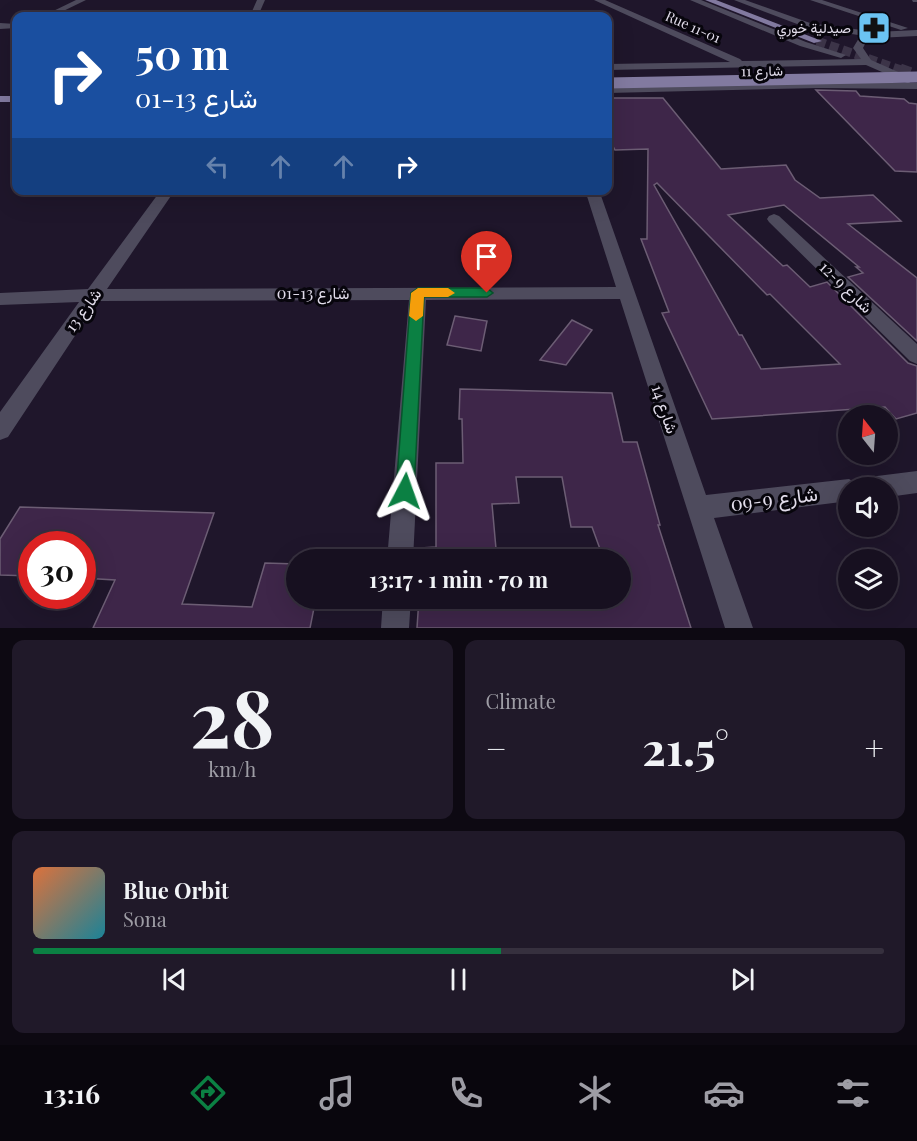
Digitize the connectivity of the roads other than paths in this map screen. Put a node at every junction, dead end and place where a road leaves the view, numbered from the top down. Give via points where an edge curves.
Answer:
1 (82, 0) edge
2 (598, 0) edge
3 (694, 0) edge
4 (709, 0) edge
5 (725, 0) edge
6 (738, 0) edge
7 (814, 0) edge
8 (56, 12) edge
9 (917, 33) edge
10 (876, 35) junction
11 (866, 60) junction
12 (744, 64) junction
13 (612, 67) edge
14 (917, 70) tunnel mouth
15 (612, 75) edge
16 (917, 77) tunnel mouth
17 (612, 83) edge
18 (917, 84) edge
19 (612, 90) edge
20 (164, 195) edge
21 (594, 195) edge
22 (774, 219) dead end
23 (418, 293) junction
24 (625, 293) junction
25 (94, 295) junction
26 (0, 299) edge
27 (917, 356) edge
28 (0, 430) edge
29 (917, 482) edge
30 (898, 484) edge
31 (838, 491) edge
32 (699, 508) junction
33 (401, 549) edge
34 (396, 609) edge
35 (395, 628) edge
36 (739, 628) edge

1 - 8 street
2 - 12 street, Rue 11-01
3 - 11 street via 816,49
4 - 5 main road via 821,39
6 - 10 street via 808,25
7 - 9 street
9 - 10 street
10 - 11 street via 862,40 858,48
11 - 12 street, شارع 11
11 - 18 street
12 - 13 street, شارع 11
14 - 15 main road
16 - 17 main road, bridge
18 - 19 street, شارع 11
20 - 25 street, شارع 13
21 - 24 street, شارع 14
22 - 27 street, شارع 9-12
23 - 24 street, شارع 13-01
23 - 25 street, شارع 13-01
23 - 33 street
24 - 32 street, شارع 14
25 - 26 street, شارع 13-01
25 - 28 street, شارع 13
29 - 30 street
31 - 32 street, شارع 9-09
32 - 36 street, شارع 14
34 - 35 street

